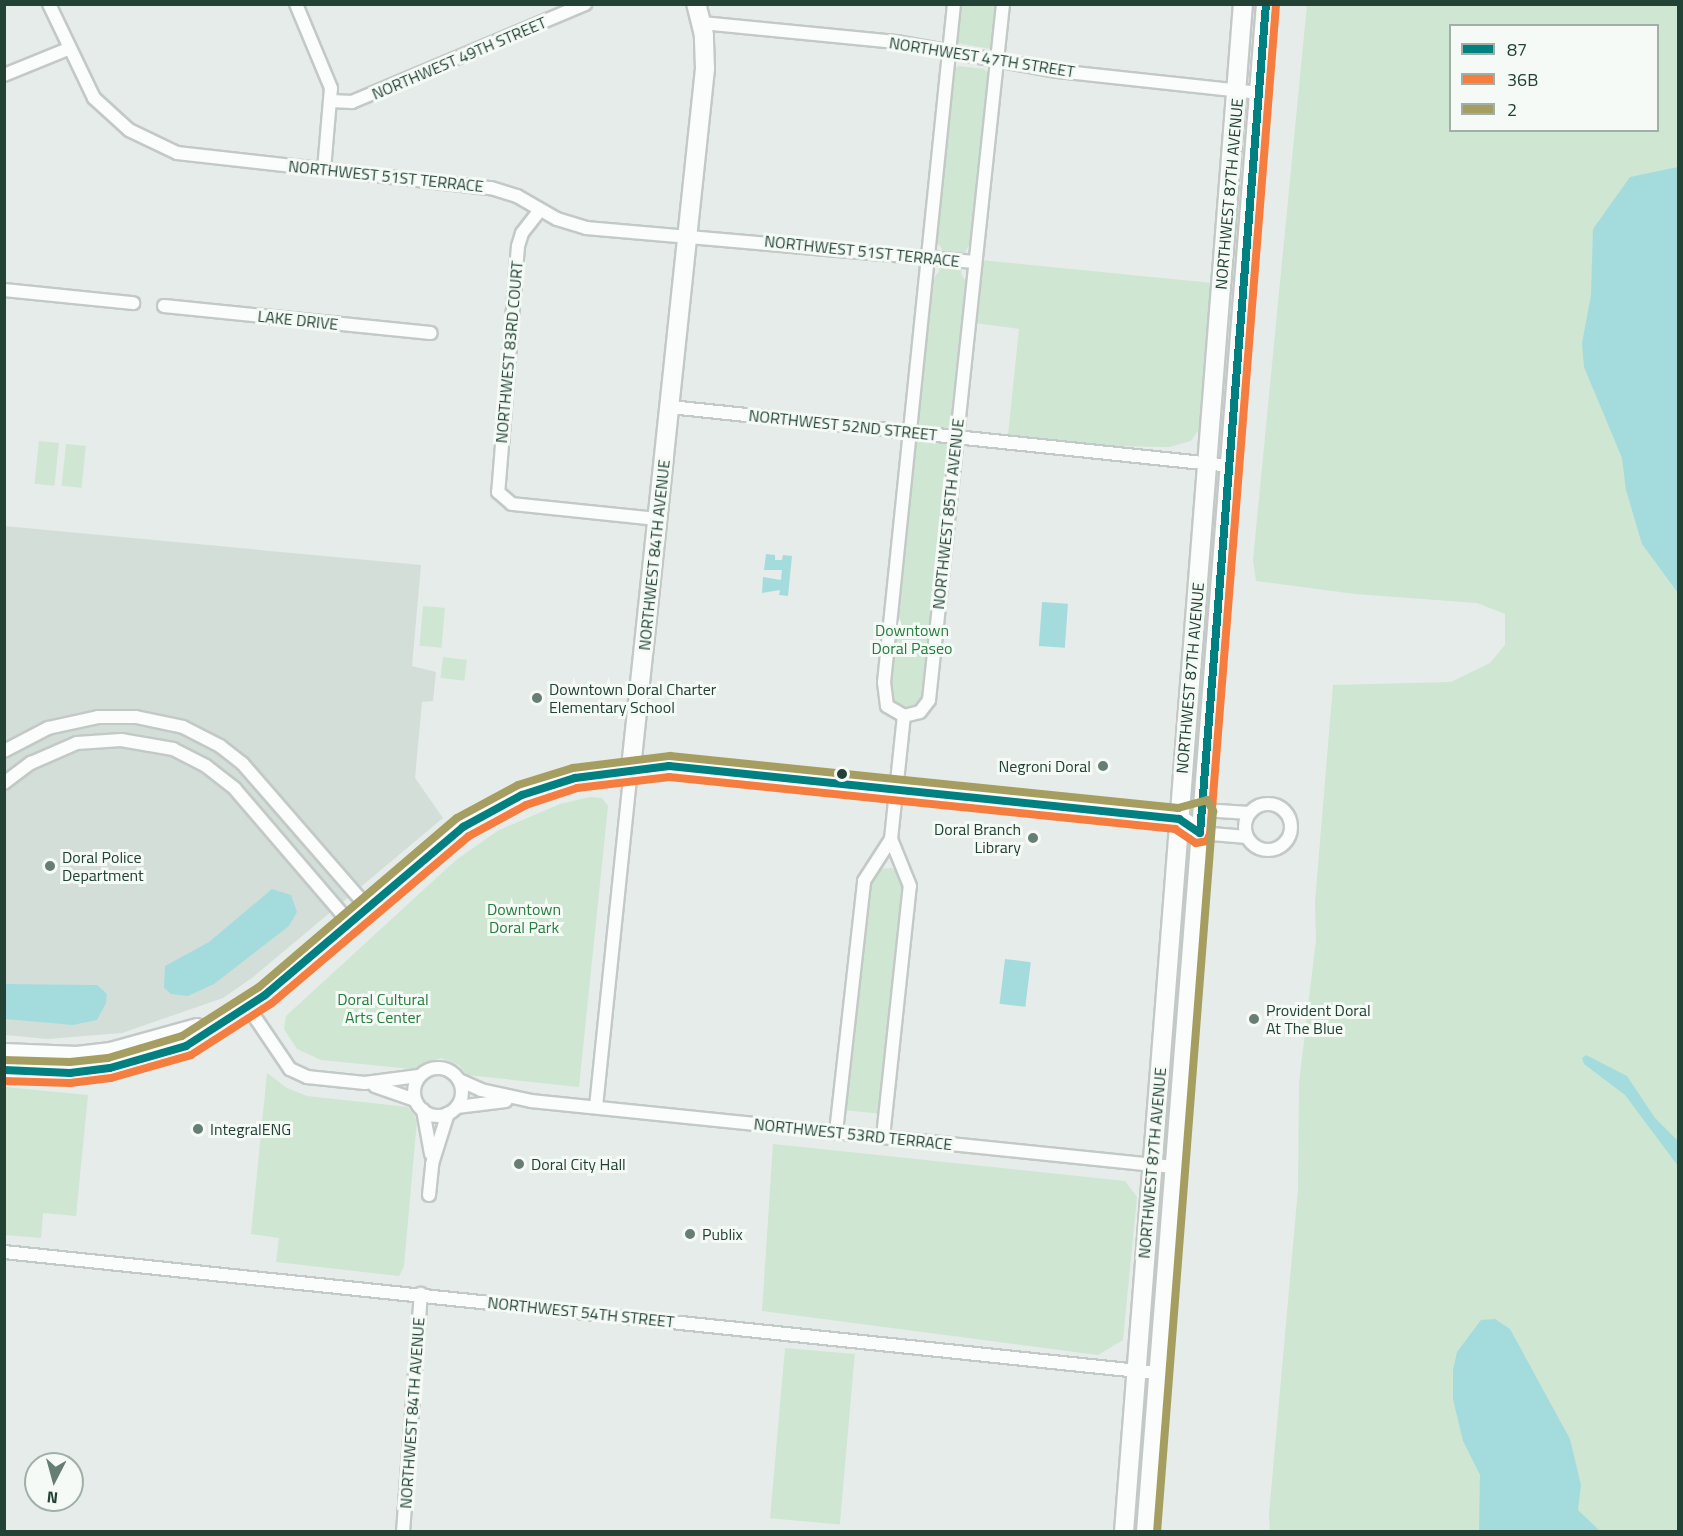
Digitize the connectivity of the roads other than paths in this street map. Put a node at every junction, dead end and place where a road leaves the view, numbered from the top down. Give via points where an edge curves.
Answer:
1 (49, 4) edge
2 (296, 4) edge
3 (585, 4) edge
4 (696, 4) edge
5 (954, 4) edge
6 (1003, 4) edge
7 (1243, 4) edge
8 (1266, 4) edge
9 (702, 23) junction
10 (68, 49) junction
11 (950, 52) junction
12 (997, 62) junction
13 (4, 75) edge
14 (1238, 91) junction
15 (1261, 93) junction
16 (331, 101) junction
17 (324, 169) junction
18 (540, 210) junction
19 (687, 237) junction
20 (929, 258) junction
21 (975, 262) junction
22 (4, 290) edge
23 (133, 303) dead end
24 (164, 306) dead end
25 (431, 333) dead end
26 (670, 407) junction
27 (910, 432) junction
28 (956, 437) junction
29 (1208, 464) junction
30 (1231, 466) junction
31 (658, 519) junction
32 (904, 716) junction
33 (4, 751) edge
34 (632, 768) junction
35 (4, 783) edge
36 (896, 789) junction
37 (1203, 810) junction
38 (1249, 813) junction
39 (1179, 819) junction
40 (1200, 833) junction
41 (1247, 837) junction
42 (891, 839) junction
43 (870, 867) junction
44 (907, 871) junction
45 (367, 908) junction
46 (350, 922) junction
47 (248, 1007) junction
48 (226, 1020) junction
49 (124, 1050) junction
50 (4, 1053) edge
51 (110, 1068) junction
52 (4, 1070) edge
53 (419, 1076) junction
54 (459, 1080) junction
55 (365, 1083) junction
56 (415, 1100) junction
57 (531, 1101) junction
58 (596, 1107) junction
59 (423, 1110) junction
60 (452, 1110) junction
61 (836, 1132) junction
62 (884, 1137) junction
63 (432, 1164) junction
64 (1151, 1165) junction
65 (1174, 1167) junction
66 (429, 1195) dead end
67 (4, 1252) edge
68 (421, 1294) junction
69 (1135, 1371) junction
70 (1158, 1373) junction
71 (403, 1532) edge
72 (1124, 1532) edge
73 (1146, 1532) edge

1 - 10 street, NORTHWEST 51ST TERRACE
2 - 16 street via 329,84
3 - 16 street, NORTHWEST 49TH STREET via 352,102
4 - 9 main road, NORTHWEST 84TH AVENUE
5 - 11 street
6 - 12 street, NORTHWEST 85TH AVENUE
7 - 14 main road, NORTHWEST 87TH AVENUE
8 - 15 main road, NORTHWEST 87TH AVENUE
9 - 11 street, NORTHWEST 47TH STREET via 896,42
9 - 19 main road, NORTHWEST 84TH AVENUE via 705,69
10 - 13 street
10 - 17 street, NORTHWEST 51ST TERRACE via 94,98 129,130 177,153
11 - 12 street, NORTHWEST 47TH STREET
11 - 20 street
12 - 14 street, NORTHWEST 47TH STREET
12 - 21 street, NORTHWEST 85TH AVENUE
14 - 15 street, NORTHWEST 47TH STREET
14 - 29 main road, NORTHWEST 87TH AVENUE
15 - 30 main road, NORTHWEST 87TH AVENUE
16 - 17 street
17 - 18 street, NORTHWEST 51ST TERRACE via 491,188
18 - 19 street, NORTHWEST 51ST TERRACE via 586,228
18 - 31 street, NORTHWEST 83RD COURT via 522,233 518,246 498,492 512,504
19 - 20 street, NORTHWEST 51ST TERRACE
19 - 26 main road, NORTHWEST 84TH AVENUE
20 - 21 street, NORTHWEST 51ST TERRACE
20 - 27 street
21 - 28 street, NORTHWEST 85TH AVENUE
22 - 23 street
24 - 25 street, LAKE DRIVE
26 - 27 street, NORTHWEST 52ND STREET
26 - 31 main road, NORTHWEST 84TH AVENUE
27 - 28 street, NORTHWEST 52ND STREET
27 - 32 street via 883,694 887,706
28 - 29 street, NORTHWEST 52ND STREET
28 - 32 street, NORTHWEST 85TH AVENUE via 929,700 920,712
29 - 30 street, NORTHWEST 52ND STREET
29 - 39 main road, NORTHWEST 87TH AVENUE
30 - 37 main road, NORTHWEST 87TH AVENUE
31 - 34 main road, NORTHWEST 84TH AVENUE
32 - 36 street
33 - 45 street via 48,728 81,719 136,717 183,727 220,746 242,763
34 - 36 main road via 669,766
34 - 45 main road via 558,783 506,803 463,827
34 - 58 street, NORTHWEST 84TH AVENUE
35 - 46 street via 31,763 77,743 121,740 173,749 206,766 235,789
36 - 39 main road
36 - 42 street
37 - 38 street
37 - 39 main road
37 - 40 main road, NORTHWEST 87TH AVENUE
38 - 41 street via 1245,821
38 - 41 street via 1261,805 1275,804 1288,813 1292,830 1284,844 1271,850 1259,848
39 - 40 main road
39 - 64 main road, NORTHWEST 87TH AVENUE
40 - 41 street
40 - 65 main road, NORTHWEST 87TH AVENUE
42 - 43 street
42 - 44 street
43 - 44 street via 892,864
43 - 61 street via 864,881
44 - 62 street via 910,886
45 - 46 main road
46 - 47 main road
47 - 48 main road
47 - 55 street via 290,1069 307,1077
48 - 49 main road
48 - 51 main road via 175,1051
49 - 50 main road via 77,1056
49 - 51 main road
51 - 52 main road via 70,1073
53 - 54 street via 431,1068 443,1068
53 - 55 street
53 - 56 street via 414,1087
54 - 57 street, NORTHWEST 53RD TERRACE via 481,1090
54 - 60 street via 462,1094
55 - 56 street
56 - 59 street
57 - 58 street, NORTHWEST 53RD TERRACE
57 - 60 street, NORTHWEST 53RD TERRACE via 480,1101
58 - 61 street, NORTHWEST 53RD TERRACE
59 - 60 street via 435,1116
59 - 63 street
60 - 63 street
61 - 62 street, NORTHWEST 53RD TERRACE
62 - 64 street, NORTHWEST 53RD TERRACE
63 - 66 street
64 - 65 street, NORTHWEST 53RD TERRACE
64 - 69 main road, NORTHWEST 87TH AVENUE
65 - 70 main road, NORTHWEST 87TH AVENUE
67 - 68 street, NORTHWEST 54TH STREET
68 - 69 street, NORTHWEST 54TH STREET
68 - 71 street, NORTHWEST 84TH AVENUE
69 - 70 street, NORTHWEST 54TH STREET
69 - 72 main road, NORTHWEST 87TH AVENUE
70 - 73 main road, NORTHWEST 87TH AVENUE

